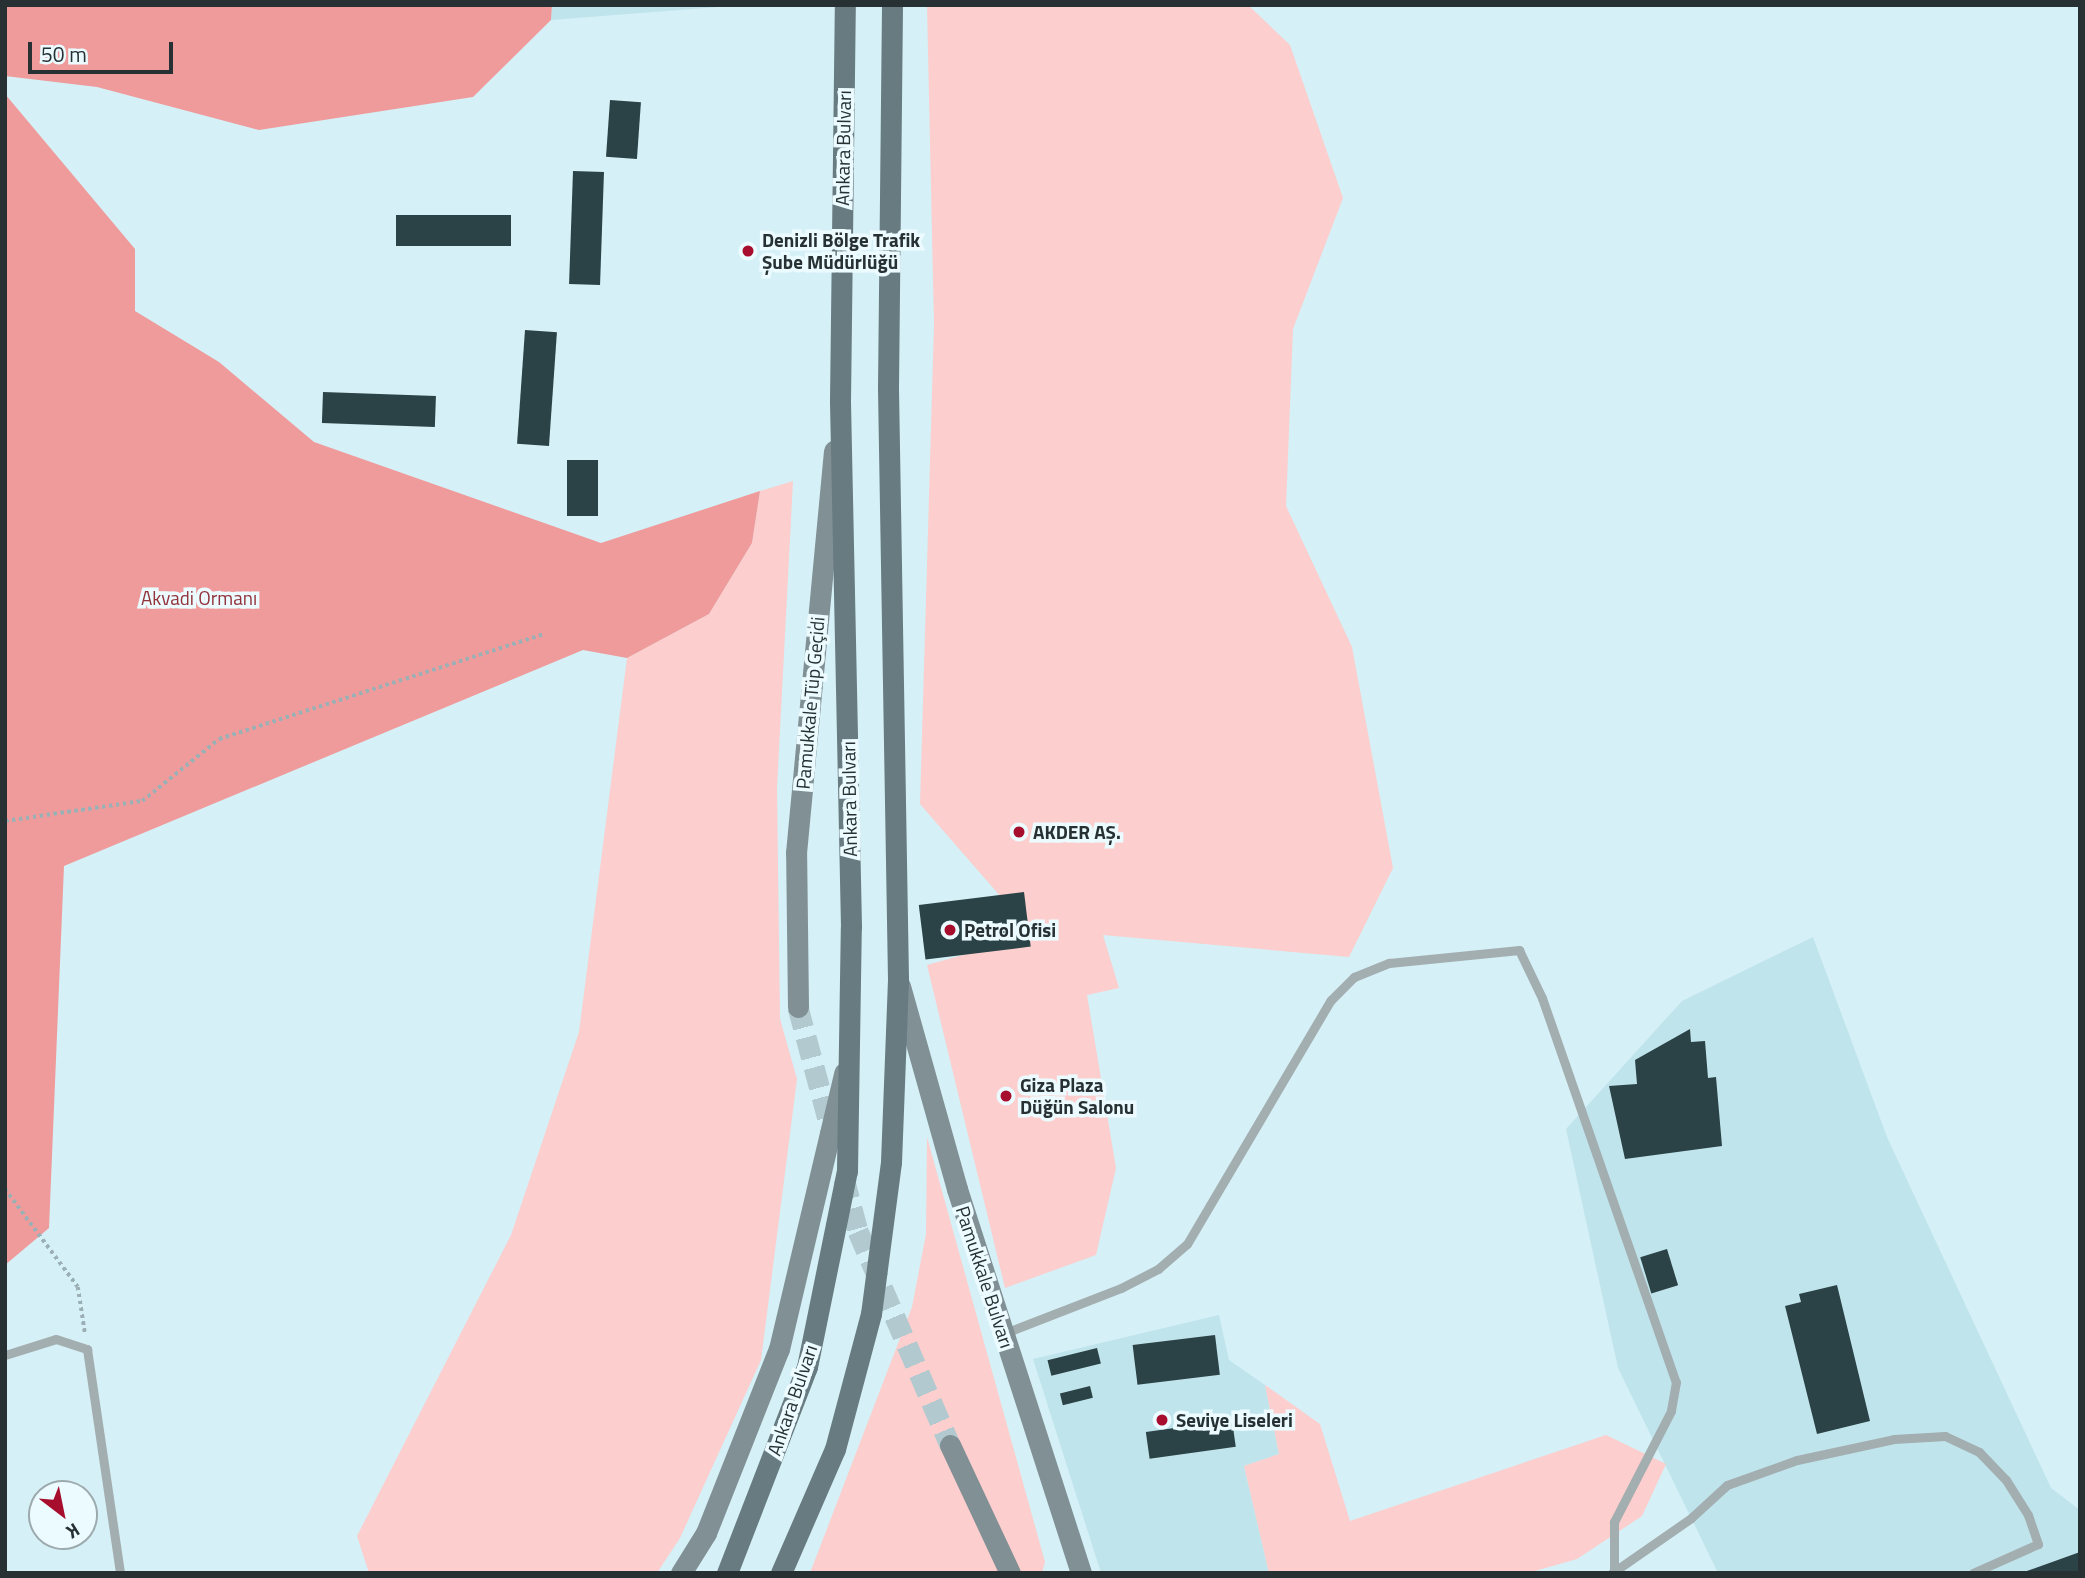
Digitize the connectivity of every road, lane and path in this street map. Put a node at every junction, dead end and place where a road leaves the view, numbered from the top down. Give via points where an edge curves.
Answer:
1 (845, 5) edge
2 (892, 5) edge
3 (840, 401) junction
4 (545, 634) dead end
5 (5, 821) edge
6 (898, 979) junction
7 (798, 1007) tunnel mouth
8 (852, 1040) junction
9 (5, 1189) edge
10 (1003, 1334) junction
11 (87, 1349) junction
12 (5, 1355) edge
13 (950, 1445) tunnel mouth
14 (1613, 1572) edge
15 (120, 1573) edge
16 (681, 1573) edge
17 (727, 1573) edge
18 (781, 1573) edge
19 (1010, 1573) edge
20 (1081, 1573) edge
21 (1973, 1573) edge

1 - 3 main road, Ankara Bulvarı
2 - 6 main road via 888,388
3 - 7 main road, Pamukkale Tüp Geçidi via 796,853
3 - 8 main road, Ankara Bulvarı
4 - 5 path via 219,739 142,800
6 - 10 main road, Pamukkale Bulvarı
6 - 18 main road via 891,1162 871,1314 835,1449
8 - 16 main road via 779,1349 706,1533
8 - 17 main road, Ankara Bulvarı via 847,1171 807,1367
9 - 11 path via 78,1287
10 - 14 lane via 1121,1288 1158,1269 1186,1244 1331,1000 1354,977 1389,963 1519,950 1542,998 1676,1382 1671,1411 1614,1522
10 - 20 main road, Pamukkale Bulvarı
11 - 12 lane via 56,1339
11 - 15 lane
13 - 19 main road
14 - 21 lane via 1690,1518 1727,1485 1797,1460 1894,1439 1945,1436 1979,1452 2006,1480 2028,1515 2038,1544

